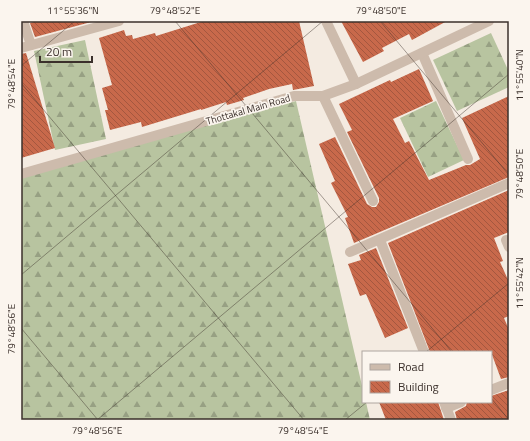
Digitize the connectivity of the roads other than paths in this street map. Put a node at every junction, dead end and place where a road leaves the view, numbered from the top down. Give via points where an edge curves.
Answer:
1 (23, 21) edge
2 (118, 21) edge
3 (326, 21) edge
4 (489, 21) edge
5 (26, 47) edge
6 (422, 53) junction
7 (356, 84) junction
8 (323, 96) junction
9 (468, 159) dead end
10 (21, 174) edge
11 (509, 183) edge
12 (373, 200) dead end
13 (380, 240) junction
14 (350, 252) dead end
15 (424, 351) edge
16 (509, 383) edge
17 (492, 390) edge
18 (456, 403) edge
19 (445, 405) edge
20 (451, 420) edge

1 - 5 street
2 - 5 street
3 - 7 street
4 - 6 street, Thottakal Main Road
6 - 7 street, Thottakal Main Road
6 - 9 street
7 - 8 street, Thottakal Main Road
8 - 10 street, Thottakal Main Road via 294,96
8 - 12 street
11 - 13 street
13 - 14 street
13 - 15 street
16 - 17 street
18 - 19 street
19 - 20 street

